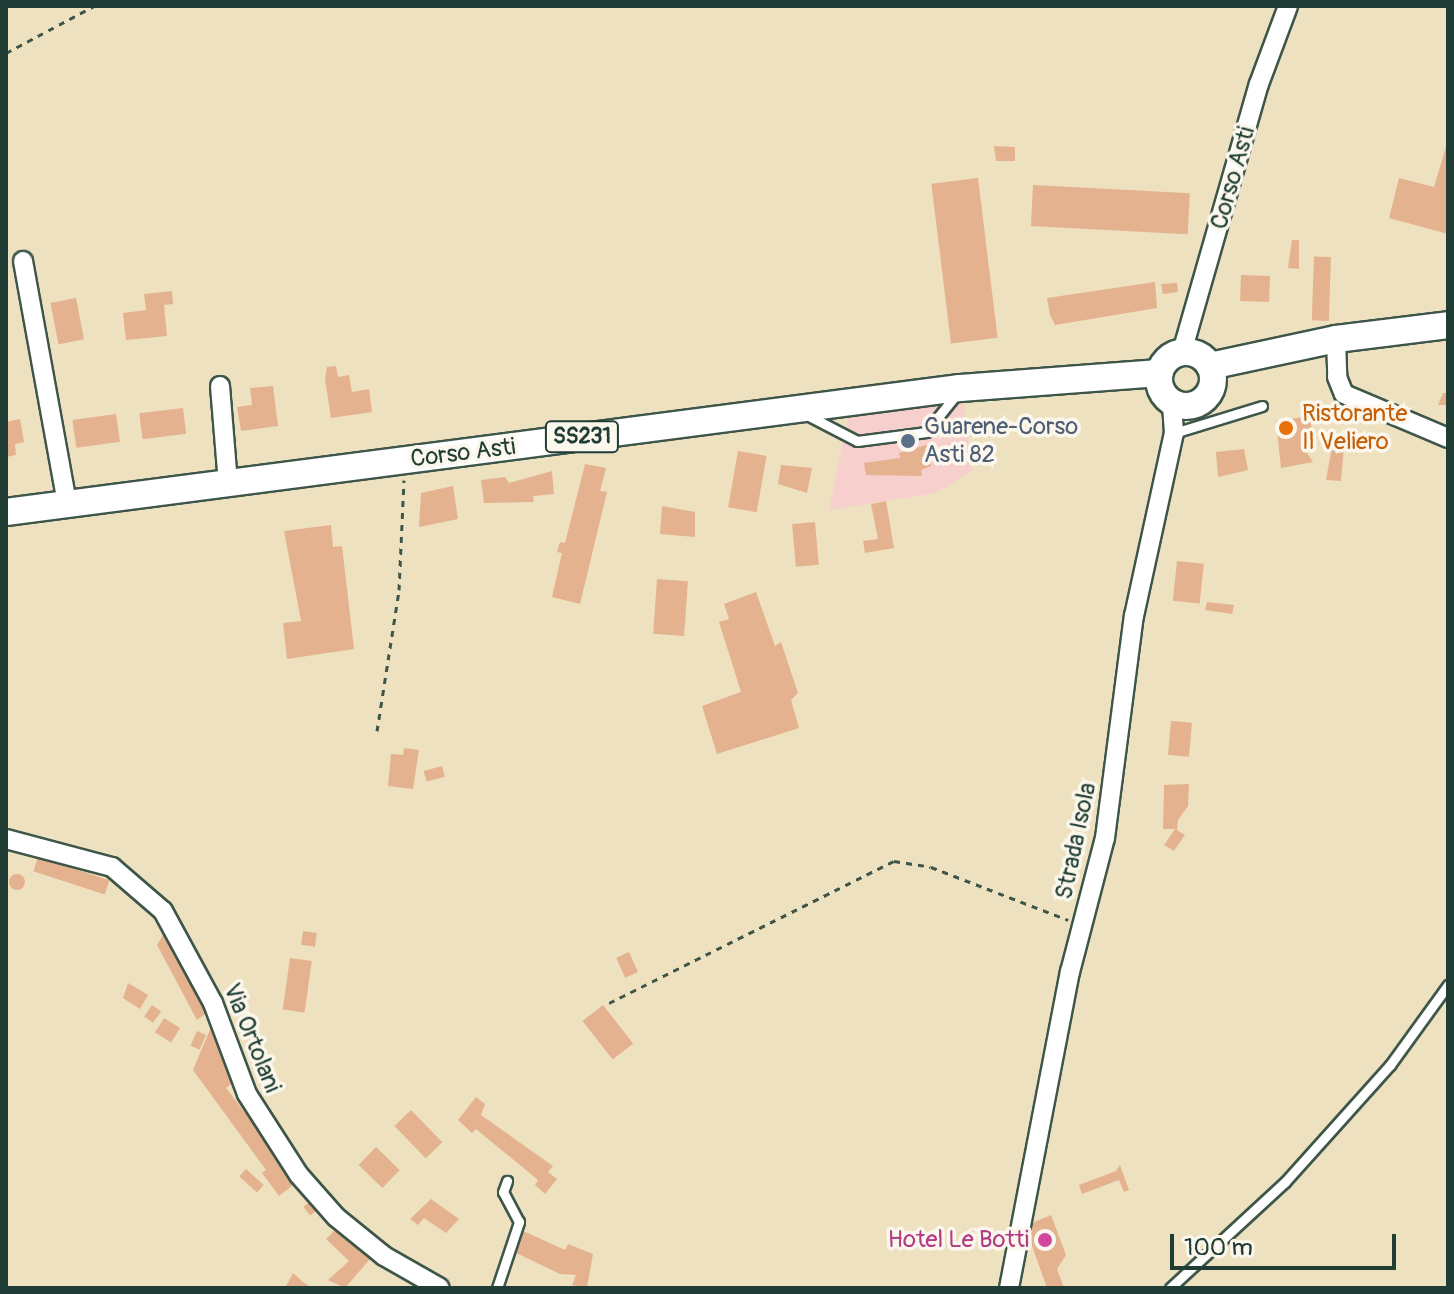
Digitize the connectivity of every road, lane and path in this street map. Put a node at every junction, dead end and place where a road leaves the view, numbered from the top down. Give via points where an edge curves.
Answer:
1 (94, 6) edge
2 (1288, 6) edge
3 (6, 53) edge
4 (23, 261) dead end
5 (1448, 325) edge
6 (1336, 339) junction
7 (1182, 352) junction
8 (1210, 366) junction
9 (1159, 373) junction
10 (220, 386) dead end
11 (960, 388) junction
12 (1172, 403) junction
13 (1262, 406) dead end
14 (796, 410) junction
15 (1174, 433) junction
16 (1442, 438) edge
17 (400, 461) junction
18 (228, 483) junction
19 (67, 504) junction
20 (6, 512) edge
21 (377, 731) dead end
22 (6, 839) edge
23 (1082, 926) junction
24 (1448, 985) edge
25 (609, 1003) dead end
26 (507, 1181) dead end
27 (440, 1288) edge
28 (497, 1288) edge
29 (1009, 1288) edge
30 (1170, 1288) edge

1 - 3 path
2 - 7 street, Corso Asti via 1259,84
4 - 19 street
5 - 6 main road
6 - 8 main road
6 - 16 street via 1337,377 1344,394
7 - 8 main road via 1198,355
7 - 9 main road via 1167,359
8 - 12 main road via 1213,384 1204,399 1189,406
9 - 11 main road, Corso Asti / SS231
9 - 12 main road via 1161,390
10 - 18 street
11 - 14 main road, Corso Asti / SS231
11 - 14 lane via 926,432 913,434 857,441
12 - 15 street, Strada Isola
13 - 15 lane
14 - 17 main road, Corso Asti / SS231
15 - 23 street, Strada Isola via 1134,616 1105,838
17 - 18 main road, Corso Asti / SS231
17 - 21 path via 405,489 399,590
18 - 19 main road, Corso Asti / SS231
19 - 20 main road, Corso Asti / SS231
22 - 27 street, Via Ortolani via 112,867 163,911 213,1003 247,1094 299,1175 336,1217 384,1256
23 - 25 path via 931,867 894,861
23 - 29 street, Strada Isola
24 - 30 lane via 1390,1065 1285,1182
26 - 28 lane via 503,1192 519,1222

